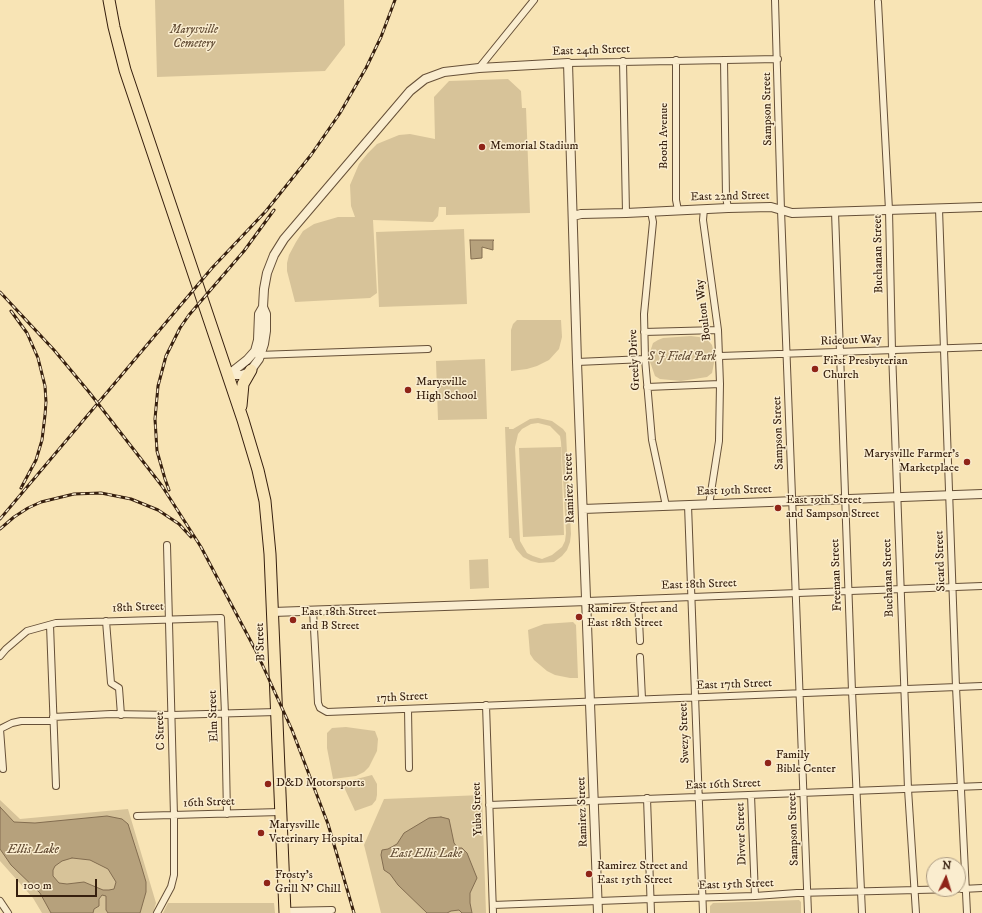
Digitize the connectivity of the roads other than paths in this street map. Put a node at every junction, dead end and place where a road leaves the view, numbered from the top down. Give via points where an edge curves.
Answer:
1 (109, 0) edge
2 (534, 0) edge
3 (775, 0) edge
4 (878, 2) dead end
5 (778, 58) junction
6 (676, 60) junction
7 (724, 60) junction
8 (623, 62) junction
9 (568, 63) junction
10 (479, 68) junction
11 (982, 207) edge
12 (728, 208) junction
13 (704, 209) junction
14 (939, 209) junction
15 (678, 210) junction
16 (781, 210) junction
17 (889, 210) junction
18 (651, 212) junction
19 (836, 212) junction
20 (626, 213) junction
21 (573, 216) junction
22 (263, 308) junction
23 (718, 330) junction
24 (644, 332) junction
25 (982, 347) edge
26 (428, 349) dead end
27 (944, 349) junction
28 (892, 351) junction
29 (840, 352) junction
30 (261, 354) junction
31 (787, 354) junction
32 (251, 356) junction
33 (720, 356) junction
34 (645, 359) junction
35 (578, 362) junction
36 (251, 370) junction
37 (228, 375) junction
38 (720, 384) junction
39 (647, 386) junction
40 (241, 413) junction
41 (982, 494) edge
42 (949, 495) junction
43 (897, 497) junction
44 (845, 499) junction
45 (792, 501) junction
46 (709, 504) junction
47 (688, 505) junction
48 (666, 506) junction
49 (583, 508) junction
50 (167, 545) dead end
51 (982, 586) edge
52 (953, 587) junction
53 (901, 589) junction
54 (848, 591) junction
55 (796, 593) junction
56 (691, 597) junction
57 (638, 599) junction
58 (587, 601) junction
59 (313, 610) junction
60 (273, 612) junction
61 (221, 618) joint
62 (169, 620) junction
63 (106, 621) junction
64 (50, 625) junction
65 (640, 641) dead end
66 (0, 656) edge
67 (640, 657) dead end
68 (982, 686) edge
69 (956, 687) junction
70 (904, 689) junction
71 (852, 691) junction
72 (800, 693) junction
73 (695, 697) junction
74 (642, 699) junction
75 (591, 701) junction
76 (486, 705) junction
77 (408, 709) junction
78 (276, 712) junction
79 (225, 714) junction
80 (122, 715) junction
81 (172, 715) junction
82 (53, 719) junction
83 (0, 729) edge
84 (410, 768) dead end
85 (3, 769) dead end
86 (56, 786) dead end
87 (982, 786) edge
88 (960, 787) junction
89 (908, 789) junction
90 (856, 791) junction
91 (803, 793) junction
92 (751, 795) junction
93 (699, 797) junction
94 (646, 798) junction
95 (594, 801) junction
96 (489, 805) junction
97 (280, 812) junction
98 (227, 814) junction
99 (137, 816) dead end
100 (174, 816) junction
101 (964, 857) edge
102 (982, 888) edge
103 (966, 889) joint
104 (915, 890) junction
105 (926, 890) edge
106 (861, 892) junction
107 (808, 893) junction
108 (755, 896) junction
109 (703, 898) junction
110 (651, 899) junction
111 (0, 901) edge
112 (598, 901) junction
113 (493, 905) junction
114 (332, 910) dead end
115 (284, 912) edge
116 (8, 913) edge
117 (157, 913) edge
118 (493, 913) edge
119 (598, 913) edge
120 (652, 913) edge
121 (703, 913) edge
122 (808, 913) edge
123 (862, 913) edge
124 (916, 913) edge
125 (967, 913) edge

1 - 37 highway, B Street via 125,70
2 - 10 street
3 - 5 street, Sampson Street
4 - 17 street, Buchanan Street
5 - 7 street, East 24th Street
5 - 16 street, Sampson Street
6 - 7 street, East 24th Street
6 - 8 street, East 24th Street
6 - 15 street, Booth Avenue
7 - 12 street
8 - 9 street, East 24th Street
8 - 20 street
9 - 10 street, East 24th Street
9 - 21 street, Ramirez Street
10 - 22 street, East 24th Street via 444,72 426,79 410,90 284,239 269,269
11 - 14 street, East 22nd Street
12 - 13 street, East 22nd Street
12 - 16 street, East 22nd Street
13 - 15 street, East 22nd Street
13 - 23 street, Boulton Way via 703,220
14 - 17 street, East 22nd Street
14 - 27 street, Sicard Street
15 - 18 street, East 22nd Street
16 - 19 street, East 22nd Street via 792,213
16 - 31 street, Sampson Street
17 - 19 street, East 22nd Street
17 - 28 street, Buchanan Street
18 - 20 street, East 22nd Street
18 - 24 street, Greely Drive via 653,222
19 - 29 street, Freeman Street
20 - 21 street, East 22nd Street
21 - 35 street, Ramirez Street
22 - 30 street via 266,314 266,331
22 - 32 street via 259,314 257,346
23 - 24 street
23 - 33 street, Boulton Way
24 - 34 street, Greely Drive
25 - 27 street, Rideout Way
26 - 30 street
27 - 28 street, Rideout Way
27 - 42 street, Sicard Street
28 - 29 street, Rideout Way
28 - 43 street, Buchanan Street
29 - 31 street, Rideout Way
29 - 44 street, Freeman Street
30 - 32 street
30 - 36 street
31 - 33 street, Rideout Way
31 - 45 street, Sampson Street
32 - 37 street
33 - 38 street, Boulton Way
34 - 35 street
34 - 39 street, Greely Drive
35 - 49 street, Ramirez Street
36 - 37 street via 242,375
36 - 40 highway via 243,384
37 - 40 highway, B Street
38 - 39 street
38 - 46 street, Boulton Way via 719,441
39 - 48 street, Greely Drive via 653,447
40 - 60 highway, B Street via 265,500 270,539
41 - 42 street, East 19th Street
42 - 43 street, East 19th Street
42 - 52 street, Sicard Street
43 - 44 street, East 19th Street
43 - 53 street, Buchanan Street
44 - 45 street, East 19th Street
44 - 54 street, Freeman Street
45 - 46 street, East 19th Street
45 - 55 street, Sampson Street
46 - 47 street, East 19th Street
47 - 48 street, East 19th Street
47 - 56 street, Swezy Street
48 - 49 street, East 19th Street
49 - 58 street, Ramirez Street
50 - 62 street, C Street
51 - 52 street, East 18th Street
52 - 53 street, East 18th Street
52 - 69 street, Sicard Street
53 - 54 street, East 18th Street
53 - 70 street, Buchanan Street
54 - 55 street, East 18th Street
54 - 71 street, Freeman Street
55 - 56 street, East 18th Street
55 - 72 street, Sampson Street
56 - 57 street, East 18th Street
56 - 73 street, Swezy Street
57 - 58 street, East 18th Street
57 - 65 street
58 - 59 street, East 18th Street
58 - 75 street, Ramirez Street
59 - 60 street
59 - 77 street, 17th Street via 317,698 320,708 330,712
60 - 78 highway, B Street
61 - 62 street, 18th Street
61 - 79 street, Elm Street
62 - 63 street, 18th Street
62 - 81 street, C Street
63 - 64 street, 18th Street
63 - 80 street via 111,683 119,688
64 - 66 street, 18th Street via 27,631
64 - 82 street
67 - 74 street
68 - 69 street, East 17th Street
69 - 70 street, East 17th Street
69 - 88 street, Sicard Street
70 - 71 street, East 17th Street
70 - 89 street, Buchanan Street
71 - 72 street, East 17th Street
71 - 90 street, Freeman Street
72 - 73 street, East 17th Street
72 - 91 street, Sampson Street
73 - 74 street, East 17th Street
73 - 93 street, Swezy Street
74 - 75 street, East 17th Street
75 - 76 street, East 17th Street
75 - 95 street, Ramirez Street
76 - 77 street, 17th Street
76 - 96 street, Yuba Street
77 - 84 street
78 - 79 street
78 - 97 highway, B Street
79 - 81 street
79 - 98 street, Elm Street
80 - 81 street
80 - 82 street
81 - 100 street, C Street
82 - 83 street via 21,721
82 - 86 street
83 - 85 street
87 - 88 street, East 16th Street
88 - 89 street, East 16th Street
88 - 101 street, Sicard Street
89 - 90 street, East 16th Street
89 - 104 street, Buchanan Street
90 - 91 street, East 16th Street
90 - 106 street, Freeman Street
91 - 92 street, East 16th Street
91 - 107 street, Sampson Street
92 - 93 street, East 16th Street
92 - 108 street, Divver Street
93 - 94 street, East 16th Street
93 - 109 street, Swezy Street
94 - 95 street, East 16th Street
94 - 110 street
95 - 96 street, East 16th Street
95 - 112 street, Ramirez Street
96 - 113 street, Yuba Street
97 - 98 street, 16th Street
97 - 115 highway, B Street
98 - 100 street, 16th Street
99 - 100 street, 16th Street
100 - 117 street, C Street via 174,875 171,887
102 - 103 street, East 15th Street
103 - 125 street, Sicard Street
104 - 105 street, East 15th Street
104 - 106 street, East 15th Street
104 - 124 street, Buchanan Street
106 - 107 street, East 15th Street
106 - 123 street, Freeman Street
107 - 108 street, East 15th Street
107 - 122 street, Sampson Street
108 - 109 street, East 15th Street
109 - 110 street, East 15th Street
109 - 121 street, Swezy Street
110 - 112 street, East 15th Street
110 - 120 street
111 - 116 street
112 - 113 street, East 15th Street
112 - 119 street, Ramirez Street
113 - 118 street, Yuba Street
114 - 115 street

